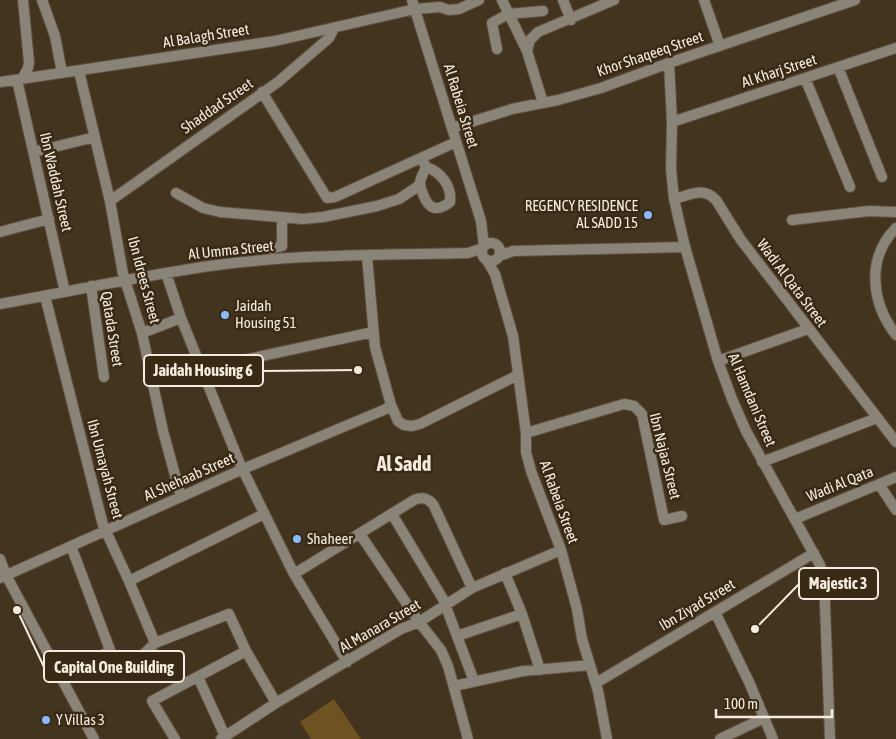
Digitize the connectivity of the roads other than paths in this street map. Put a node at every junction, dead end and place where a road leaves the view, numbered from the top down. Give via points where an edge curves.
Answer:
1 (23, 0) edge
2 (42, 0) edge
3 (479, 0) edge
4 (502, 0) edge
5 (564, 0) edge
6 (614, 0) edge
7 (704, 0) edge
8 (855, 0) edge
9 (414, 5) edge
10 (544, 11) dead end
11 (508, 14) junction
12 (571, 20) junction
13 (334, 28) junction
14 (720, 46) junction
15 (896, 48) edge
16 (497, 49) dead end
17 (527, 51) junction
18 (669, 63) junction
19 (838, 67) junction
20 (79, 71) junction
21 (62, 73) junction
22 (805, 78) junction
23 (19, 79) junction
24 (0, 82) edge
25 (262, 92) junction
26 (543, 102) junction
27 (672, 122) junction
28 (452, 128) junction
29 (95, 137) junction
30 (456, 142) junction
31 (34, 152) junction
32 (424, 162) junction
33 (882, 177) dead end
34 (420, 184) junction
35 (850, 187) dead end
36 (176, 193) dead end
37 (674, 199) junction
38 (110, 201) junction
39 (896, 212) edge
40 (282, 218) junction
41 (49, 219) junction
42 (792, 220) dead end
43 (896, 228) edge
44 (0, 232) edge
45 (685, 247) junction
46 (271, 249) dead end
47 (491, 252) junction
48 (367, 256) junction
49 (166, 273) junction
50 (126, 279) junction
51 (91, 286) junction
52 (65, 292) junction
53 (45, 296) junction
54 (0, 304) edge
55 (181, 318) junction
56 (808, 329) junction
57 (373, 332) junction
58 (142, 333) junction
59 (896, 335) edge
60 (718, 360) junction
61 (202, 369) junction
62 (518, 375) junction
63 (104, 377) dead end
64 (391, 405) junction
65 (877, 418) junction
66 (526, 433) junction
67 (896, 442) edge
68 (762, 462) junction
69 (243, 469) junction
70 (896, 477) edge
71 (879, 484) junction
72 (180, 497) junction
73 (896, 510) edge
74 (264, 514) junction
75 (392, 514) junction
76 (682, 516) dead end
77 (795, 519) junction
78 (106, 531) junction
79 (360, 534) junction
80 (71, 546) junction
81 (561, 550) junction
82 (814, 553) junction
83 (0, 559) edge
84 (505, 573) junction
85 (294, 574) junction
86 (3, 576) edge
87 (129, 580) junction
88 (472, 588) junction
89 (445, 604) junction
90 (715, 612) junction
91 (522, 614) junction
92 (420, 622) junction
93 (457, 636) junction
94 (155, 643) junction
95 (246, 651) junction
96 (110, 652) junction
97 (347, 662) junction
98 (590, 666) junction
99 (540, 670) junction
100 (61, 676) junction
101 (198, 677) junction
102 (474, 681) junction
103 (596, 683) junction
104 (454, 686) junction
105 (276, 703) junction
106 (764, 718) junction
107 (223, 737) edge
108 (94, 739) edge
109 (175, 739) edge
110 (468, 739) edge
111 (607, 739) edge
112 (720, 739) edge
113 (773, 739) edge
114 (830, 739) edge

1 - 23 street via 29,62
2 - 21 street via 55,36
3 - 9 street, Al Balagh Street via 453,10
4 - 11 street
5 - 12 street
6 - 12 street
7 - 14 street
8 - 14 street, Khor Shaqeeq Street
9 - 13 street, Al Balagh Street
9 - 28 street, Al Rabeia Street
10 - 11 street
11 - 16 street via 492,23
11 - 17 street
12 - 17 street via 534,36
13 - 20 street, Al Balagh Street via 275,41
13 - 25 street, Shaddad Street via 329,38
14 - 18 street, Khor Shaqeeq Street
15 - 19 street, Al Kharj Street
17 - 26 street
18 - 26 street, Khor Shaqeeq Street via 601,88
18 - 27 street, Al Hamdani Street
19 - 22 street, Al Kharj Street
19 - 33 street
20 - 21 street, Al Balagh Street
20 - 29 street, Ibn Idrees Street
21 - 23 street, Al Balagh Street
22 - 27 street, Al Kharj Street
22 - 35 street
23 - 24 street, Al Balagh Street
23 - 31 street, Ibn Waddah Street
25 - 32 street via 327,198
25 - 38 street, Shaddad Street
26 - 28 street, Khor Shaqeeq Street
27 - 37 street, Al Hamdani Street
28 - 30 street, Al Rabeia Street
29 - 31 street
29 - 38 street, Ibn Idrees Street
30 - 32 street
30 - 47 street, Al Rabeia Street
31 - 41 street, Ibn Waddah Street
32 - 34 street
32 - 34 street via 441,174 450,193 450,202 443,208 429,207
34 - 40 street via 399,198 377,206 323,217
36 - 40 street via 203,208
37 - 45 street, Al Hamdani Street
37 - 56 street, Wadi Al Qata Street via 699,192 711,195
38 - 50 street, Ibn Idrees Street
39 - 42 street via 870,211
40 - 46 street via 282,246
41 - 44 street
41 - 52 street, Ibn Waddah Street
43 - 59 street via 879,254 875,278 882,313
45 - 47 street
45 - 60 street, Al Hamdani Street
47 - 48 street, Al Umma Street
47 - 62 street, Al Rabeia Street via 514,336
48 - 49 street, Al Umma Street via 293,258
48 - 57 street
49 - 50 street, Al Umma Street
49 - 55 street
50 - 51 street, Al Umma Street
50 - 58 street, Ibn Idrees Street
51 - 52 street, Al Umma Street
51 - 63 street, Qatada Street
52 - 53 street, Al Umma Street
53 - 54 street, Al Umma Street
53 - 78 street, Ibn Umayah Street
55 - 58 street
55 - 61 street
56 - 60 street
56 - 65 street, Wadi Al Qata Street
57 - 61 street
57 - 64 street
58 - 72 street, Ibn Idrees Street
60 - 68 street, Al Hamdani Street via 732,399
61 - 69 street
62 - 64 street via 412,426 398,421
62 - 66 street, Al Rabeia Street
64 - 69 street, Al Shehaab Street
65 - 67 street, Wadi Al Qata Street
65 - 68 street
66 - 76 street, Ibn Najaa Street via 624,404 634,406 642,414 664,520
66 - 81 street, Al Rabeia Street via 531,471
68 - 77 street, Al Hamdani Street
69 - 72 street, Al Shehaab Street
69 - 74 street
70 - 71 street, Wadi Al Qata
71 - 73 street
71 - 77 street, Wadi Al Qata
72 - 78 street, Al Shehaab Street
74 - 85 street
74 - 87 street
75 - 79 street
75 - 88 street via 418,498 432,503
75 - 89 street
77 - 82 street, Al Hamdani Street
78 - 80 street, Al Shehaab Street
78 - 87 street, Ibn Umayah Street
79 - 85 street
79 - 92 street
80 - 86 street, Al Shehaab Street
80 - 96 street
81 - 84 street, Al Manara Street
81 - 98 street, Al Rabeia Street
82 - 90 street, Ibn Ziyad Street
82 - 114 street, Al Hamdani Street via 824,578
83 - 86 street
84 - 88 street, Al Manara Street
84 - 91 street
85 - 97 street
86 - 100 street
87 - 94 street, Ibn Umayah Street
88 - 89 street, Al Manara Street
89 - 92 street, Al Manara Street
89 - 93 street
90 - 103 street, Ibn Ziyad Street
90 - 106 street
91 - 93 street
91 - 99 street
92 - 97 street, Al Manara Street
92 - 104 street via 440,650
93 - 102 street
94 - 95 street via 229,614
94 - 96 street via 141,657 122,666 116,666
95 - 101 street
95 - 105 street
96 - 100 street
97 - 105 street, Al Manara Street
98 - 99 street
98 - 103 street, Al Rabeia Street
99 - 102 street
100 - 108 street
101 - 107 street
101 - 109 street via 152,701
102 - 104 street
103 - 111 street, Al Rabeia Street
104 - 110 street
105 - 107 street, Al Manara Street
106 - 112 street
106 - 113 street

